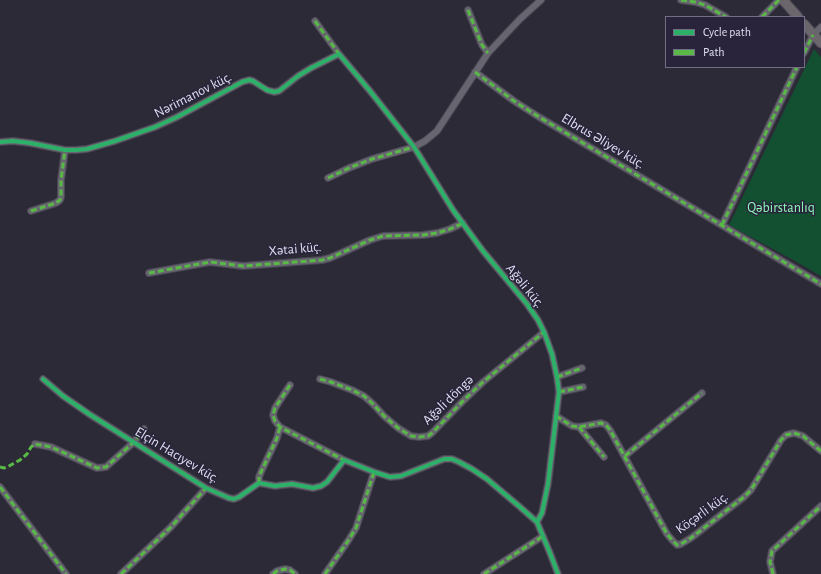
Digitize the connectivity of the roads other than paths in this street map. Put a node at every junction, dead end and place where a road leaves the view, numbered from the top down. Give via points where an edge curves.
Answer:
1 (541, 0) edge
2 (681, 0) edge
3 (779, 0) edge
4 (783, 0) edge
5 (468, 10) dead end
6 (724, 16) edge
7 (763, 16) edge
8 (797, 16) edge
9 (315, 21) dead end
10 (805, 25) edge
11 (821, 26) edge
12 (813, 35) junction
13 (821, 43) edge
14 (805, 51) edge
15 (488, 53) junction
16 (339, 54) junction
17 (797, 68) edge
18 (475, 72) junction
19 (0, 142) edge
20 (414, 147) junction
21 (65, 150) junction
22 (328, 178) dead end
23 (31, 211) dead end
24 (463, 223) junction
25 (722, 225) junction
26 (149, 273) dead end
27 (821, 284) edge
28 (544, 332) junction
29 (582, 368) dead end
30 (558, 377) junction
31 (43, 378) dead end
32 (320, 379) dead end
33 (290, 385) dead end
34 (584, 387) dead end
35 (559, 392) junction
36 (702, 393) dead end
37 (556, 416) junction
38 (280, 427) junction
39 (579, 427) junction
40 (144, 429) dead end
41 (134, 442) junction
42 (35, 444) dead end
43 (821, 451) edge
44 (625, 456) junction
45 (604, 457) dead end
46 (344, 460) junction
47 (374, 472) junction
48 (259, 484) junction
49 (0, 487) edge
50 (206, 488) junction
51 (821, 506) edge
52 (537, 522) junction
53 (543, 536) junction
54 (66, 574) edge
55 (121, 574) edge
56 (274, 574) edge
57 (294, 574) edge
58 (325, 574) edge
59 (484, 574) edge
60 (558, 574) edge
61 (773, 574) edge

1 - 15 street
2 - 6 street via 705,5
3 - 7 street
4 - 8 street
5 - 15 street via 482,45
9 - 16 street
10 - 12 street
11 - 12 street
12 - 13 street
12 - 14 street
15 - 18 street
16 - 20 street
16 - 21 street, Nərimanov küç. via 298,76 279,92 267,90 249,80 155,127 87,149
17 - 25 street
18 - 20 street via 437,131
18 - 25 street, Elbrus Əliyev küç. via 539,118
19 - 21 street, Nərimanov küç. via 30,143
20 - 22 street via 372,159
20 - 24 street, Ağəli küç.
21 - 23 street via 60,200
24 - 26 street, Xətai küç. via 437,233 384,236 322,260 243,266 210,262
24 - 28 street, Ağəli küç. via 527,304
25 - 27 street, Elbrus Əliyev küç.
28 - 30 street, Ağəli küç.
28 - 32 street, Ağəli döngə via 483,382 428,436 411,436 398,428 364,396
29 - 30 street
30 - 35 street, Ağəli küç.
31 - 41 street, Elçin Hacıyev küç. via 63,396
33 - 38 street via 273,415
34 - 35 street
35 - 37 street, Ağəli küç.
36 - 44 street
37 - 39 street via 572,426
37 - 52 street, Ağəli küç. via 545,505
38 - 46 street
38 - 48 street via 261,472
39 - 44 street, Köçərli küç. via 601,423 606,425
39 - 45 street
40 - 41 street
41 - 42 street via 106,467 97,468 50,447
41 - 50 street, Elçin Hacıyev küç.
43 - 44 street, Köçərli küç. via 803,436 794,433 786,435 752,490 681,544 677,544 667,534
46 - 47 street
46 - 48 street via 321,486 313,488 292,484
47 - 52 street via 390,477 401,476 444,459 452,459 487,479
47 - 58 street via 356,528
48 - 50 street, Elçin Hacıyev küç. via 234,499
49 - 54 street
50 - 55 street via 170,528
51 - 61 street via 772,551 770,562
52 - 53 street
53 - 59 street
53 - 60 street
56 - 57 street via 285,569

